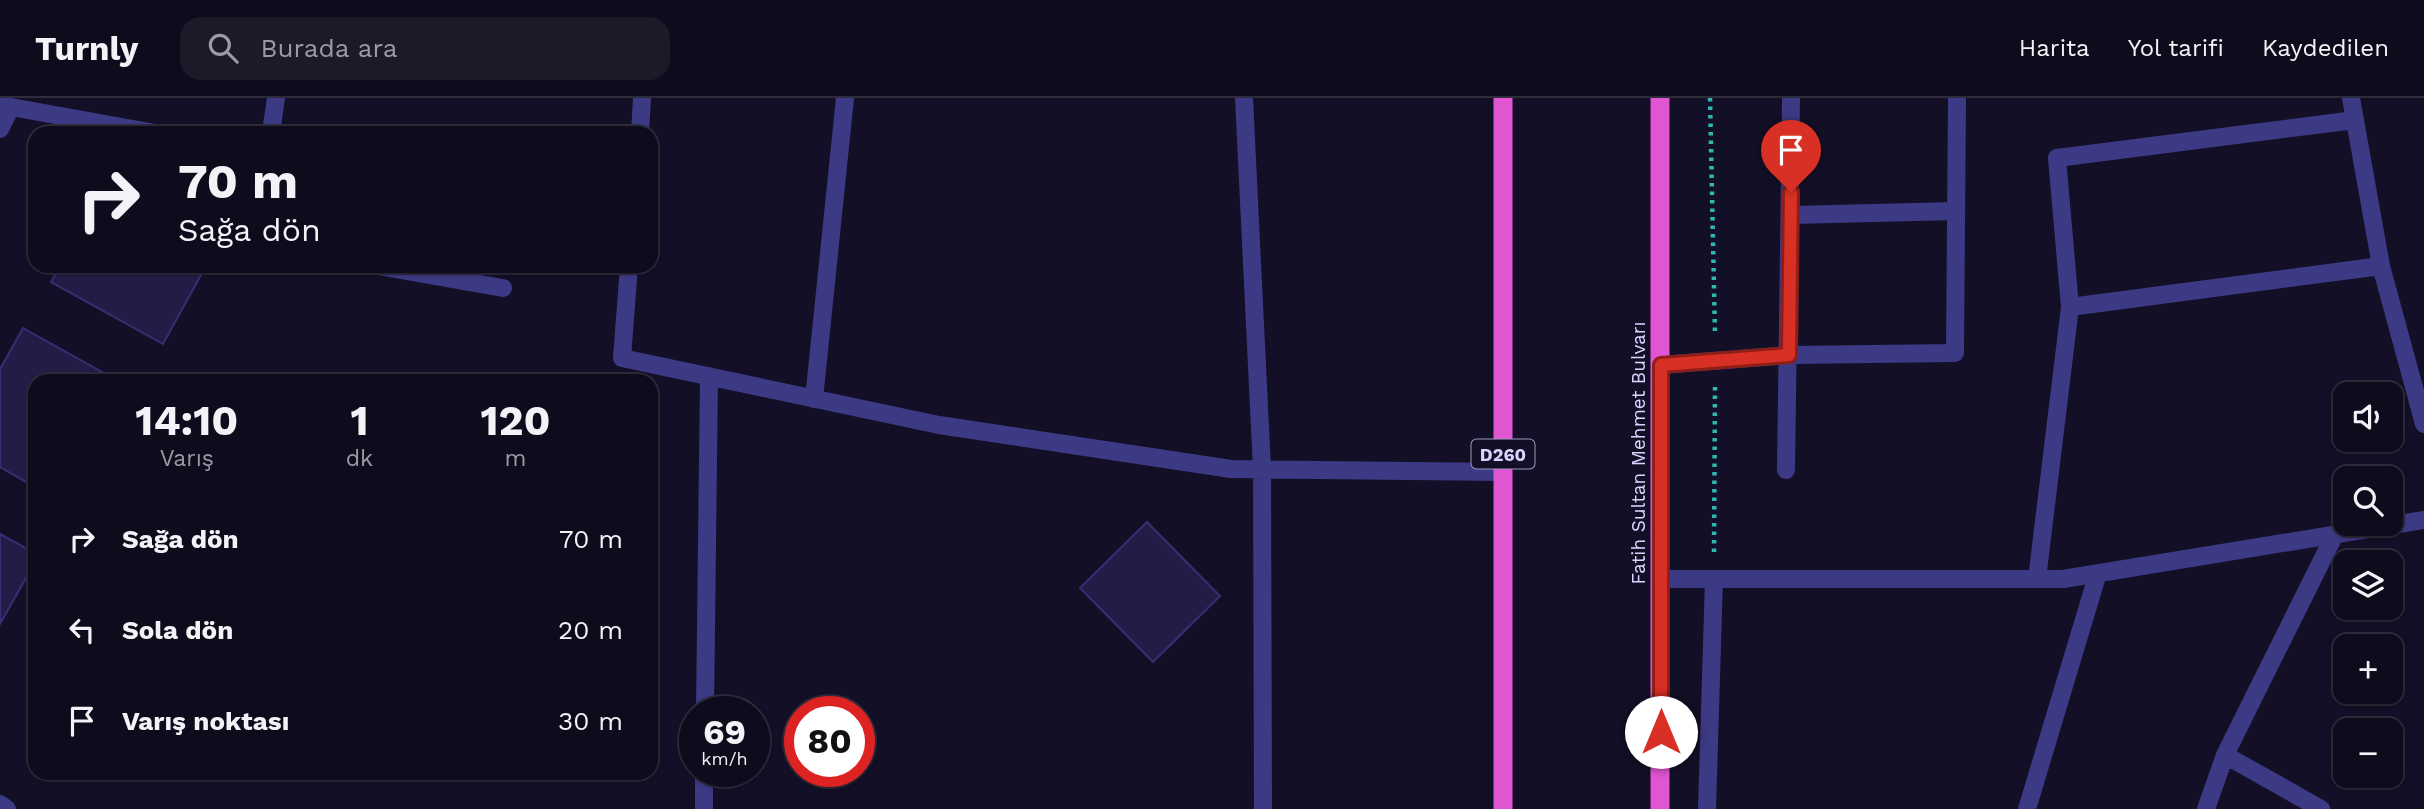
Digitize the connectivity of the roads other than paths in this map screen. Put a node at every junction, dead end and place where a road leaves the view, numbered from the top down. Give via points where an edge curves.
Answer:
1 (276, 98) edge
2 (642, 98) edge
3 (845, 98) edge
4 (1244, 98) edge
5 (1503, 98) edge
6 (1660, 98) edge
7 (1791, 98) edge
8 (1956, 98) edge
9 (2351, 98) edge
10 (6, 104) edge
11 (2355, 120) junction
12 (119, 126) edge
13 (272, 126) edge
14 (640, 126) edge
15 (0, 129) edge
16 (1956, 211) junction
17 (1791, 215) junction
18 (2381, 266) junction
19 (418, 273) edge
20 (628, 273) edge
21 (503, 288) dead end
22 (2070, 307) junction
23 (1789, 355) junction
24 (1661, 365) junction
25 (709, 376) junction
26 (814, 399) junction
27 (2424, 424) edge
28 (1262, 469) junction
29 (1786, 470) dead end
30 (1503, 472) junction
31 (2424, 520) edge
32 (2403, 524) edge
33 (2334, 536) joint
34 (2098, 573) junction
35 (1661, 579) junction
36 (1714, 579) junction
37 (2038, 579) junction
38 (705, 696) edge
39 (2225, 755) junction
40 (704, 787) edge
41 (704, 809) edge
42 (1263, 809) edge
43 (1503, 809) edge
44 (1660, 809) edge
45 (1707, 809) edge
46 (2027, 809) edge
47 (2206, 809) edge
48 (2321, 809) edge

1 - 13 street
2 - 14 street
3 - 26 street
4 - 28 street
5 - 30 highway, D260
6 - 24 highway, Fatih Sultan Mehmet Bulvarı
7 - 17 street
8 - 16 street
9 - 11 street
10 - 12 street
10 - 15 street
11 - 18 street
11 - 22 street via 2057,158
16 - 17 street
16 - 23 street via 1955,353
17 - 23 street
18 - 22 street
18 - 27 street
19 - 21 street
20 - 25 street via 622,358
22 - 37 street
23 - 24 street
23 - 29 street
24 - 35 highway, Fatih Sultan Mehmet Bulvarı
25 - 26 street
25 - 38 street
26 - 28 street via 939,425 1231,469
28 - 30 street
28 - 42 street
30 - 43 highway, D260
31 - 32 street
33 - 34 street
33 - 39 street
34 - 37 street
34 - 46 street
35 - 36 street
35 - 44 highway, Fatih Sultan Mehmet Bulvarı
36 - 37 street
36 - 45 street
39 - 47 street
39 - 48 street
40 - 41 street

